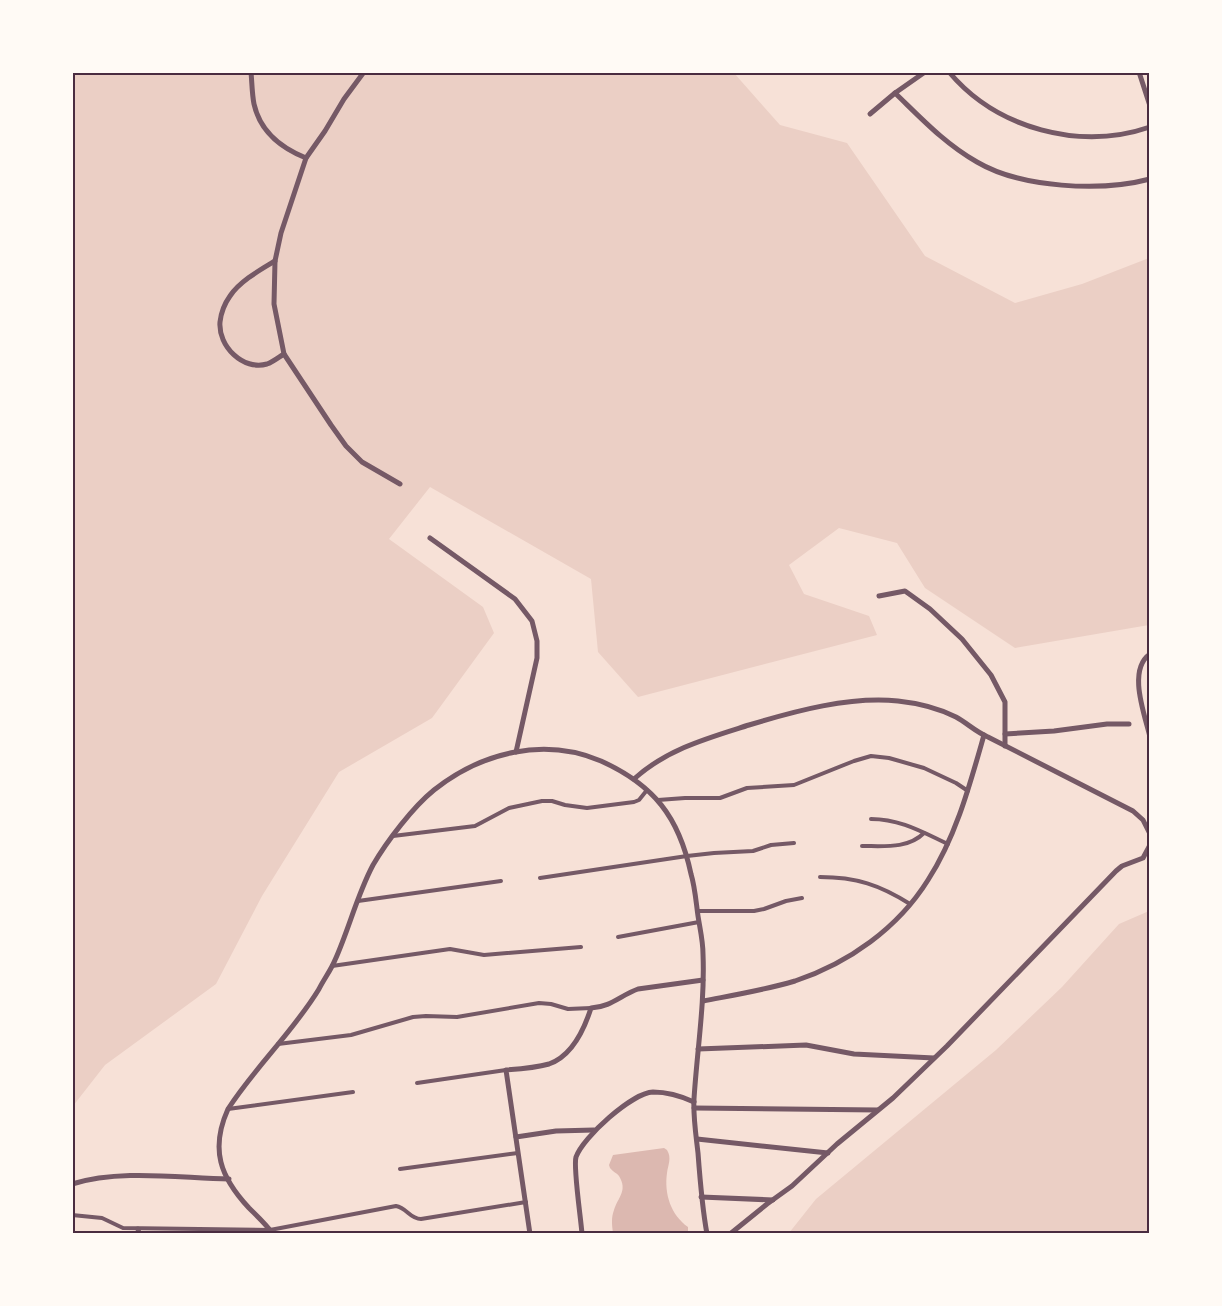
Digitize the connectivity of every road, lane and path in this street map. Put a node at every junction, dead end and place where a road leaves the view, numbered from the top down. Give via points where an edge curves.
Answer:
1 (251, 72) edge
2 (364, 72) edge
3 (925, 72) edge
4 (949, 72) edge
5 (1139, 72) edge
6 (895, 93) junction
7 (1150, 106) edge
8 (870, 114) dead end
9 (1150, 127) edge
10 (306, 158) junction
11 (1150, 179) edge
12 (275, 261) junction
13 (284, 354) junction
14 (400, 484) dead end
15 (430, 538) dead end
16 (879, 596) dead end
17 (1150, 654) edge
18 (1129, 724) dead end
19 (1005, 734) junction
20 (984, 736) junction
21 (1150, 737) edge
22 (1005, 746) junction
23 (516, 752) junction
24 (634, 779) junction
25 (647, 790) junction
26 (968, 791) junction
27 (658, 800) junction
28 (871, 819) dead end
29 (924, 833) junction
30 (1150, 834) edge
31 (393, 836) junction
32 (794, 843) dead end
33 (948, 844) junction
34 (1150, 845) edge
35 (862, 846) dead end
36 (687, 856) junction
37 (820, 877) dead end
38 (540, 878) dead end
39 (501, 881) dead end
40 (802, 898) dead end
41 (358, 901) junction
42 (910, 904) junction
43 (697, 911) junction
44 (699, 922) junction
45 (618, 937) dead end
46 (581, 947) dead end
47 (332, 966) junction
48 (703, 980) junction
49 (703, 1001) junction
50 (591, 1008) junction
51 (278, 1044) junction
52 (698, 1049) junction
53 (934, 1058) junction
54 (506, 1070) junction
55 (416, 1083) dead end
56 (353, 1092) dead end
57 (694, 1105) junction
58 (228, 1109) junction
59 (878, 1110) junction
60 (594, 1130) junction
61 (516, 1137) junction
62 (697, 1138) junction
63 (518, 1153) junction
64 (828, 1153) junction
65 (400, 1169) dead end
66 (229, 1179) junction
67 (72, 1184) edge
68 (701, 1197) junction
69 (773, 1200) junction
70 (526, 1202) junction
71 (72, 1215) edge
72 (138, 1231) edge
73 (271, 1232) edge
74 (530, 1234) edge
75 (582, 1234) edge
76 (707, 1234) edge
77 (730, 1234) edge

1 - 10 street via 254,104 267,131 283,146
2 - 10 street
3 - 6 street
4 - 9 street via 991,109 1042,131 1097,137 1132,133
5 - 7 street
6 - 8 street
6 - 11 street via 934,132 978,163 997,172 1030,180 1082,186 1114,186
10 - 12 street
12 - 13 street via 274,304
12 - 13 street via 230,296 220,323 224,342 243,362 254,366 268,364
13 - 14 street via 346,446 362,462
15 - 23 street via 515,599 532,621 537,658
16 - 19 street via 905,591 962,638 991,675 1005,702
17 - 21 street via 1142,661 1138,678
18 - 19 street
19 - 22 street
20 - 22 street
20 - 24 street via 956,717 922,705 884,700 849,702 721,734 663,757
20 - 26 street
22 - 30 street via 1133,811 1143,820
23 - 24 street via 550,749 578,753 623,771
23 - 31 street via 455,775 432,791
24 - 25 street
25 - 27 street
25 - 31 lane via 634,802 587,808 542,801 509,808 475,826
26 - 27 lane via 924,768 871,756 794,784 747,788 720,798
26 - 33 street
27 - 36 street via 674,821
28 - 29 lane via 900,822
29 - 33 lane
29 - 35 lane via 902,845
31 - 41 street via 371,868
32 - 36 lane via 771,844 753,851
33 - 42 street
34 - 53 street via 1143,858 1116,871
36 - 38 lane
36 - 43 street
37 - 42 lane via 863,881
39 - 41 lane
40 - 43 lane via 754,911
41 - 47 street
42 - 49 street via 896,921 860,950 826,969 774,987
43 - 44 street
44 - 45 lane
44 - 48 street
46 - 47 lane via 484,955 450,949
47 - 51 street via 317,993
48 - 49 street
48 - 50 street via 638,989 613,1003
49 - 52 street
50 - 51 lane via 568,1009 539,1003 457,1017 413,1017 352,1035
50 - 54 street via 581,1034 560,1058 537,1067
51 - 58 street
52 - 53 street via 806,1045 854,1054
52 - 57 street
53 - 59 street
54 - 55 lane
54 - 61 street
56 - 58 lane
57 - 59 street
57 - 60 street via 678,1095 640,1094
57 - 62 street
58 - 66 street via 218,1145 219,1158
59 - 64 street
60 - 61 street
60 - 75 street via 581,1144 575,1159
61 - 63 street
62 - 64 street
62 - 68 street
63 - 65 lane
63 - 70 street
64 - 69 street
66 - 67 street via 118,1175
66 - 73 street
68 - 69 street
68 - 76 street
69 - 77 street
70 - 73 lane via 421,1219 411,1217 402,1207 396,1206
70 - 74 street
71 - 72 lane via 102,1218
72 - 73 lane

